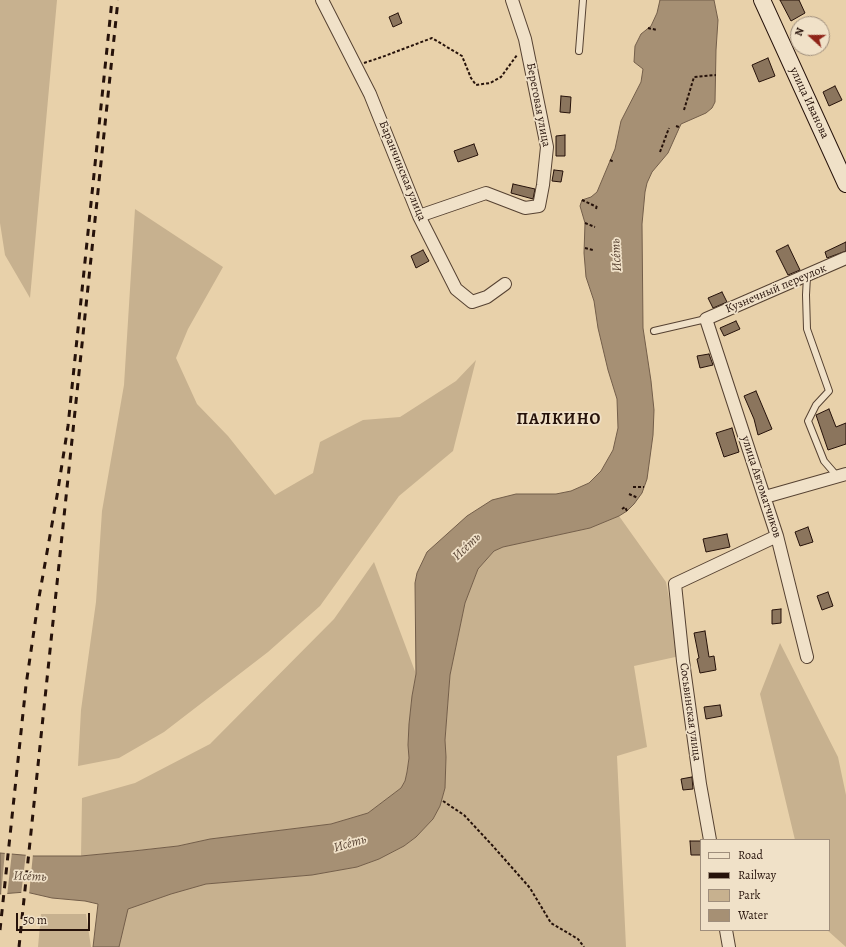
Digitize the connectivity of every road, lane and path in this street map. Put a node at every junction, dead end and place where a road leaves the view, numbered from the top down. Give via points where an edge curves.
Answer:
1 (322, 0) edge
2 (512, 0) edge
3 (583, 0) edge
4 (762, 0) edge
5 (648, 28) dead end
6 (657, 30) dead end
7 (525, 39) junction
8 (579, 51) dead end
9 (356, 65) junction
10 (716, 74) dead end
11 (684, 110) dead end
12 (676, 126) dead end
13 (679, 127) dead end
14 (669, 128) dead end
15 (660, 152) dead end
16 (610, 160) dead end
17 (614, 162) dead end
18 (846, 184) edge
19 (582, 200) dead end
20 (597, 207) dead end
21 (420, 216) junction
22 (585, 223) dead end
23 (595, 227) dead end
24 (584, 248) dead end
25 (594, 250) dead end
26 (846, 258) edge
27 (807, 276) junction
28 (505, 284) dead end
29 (706, 319) junction
30 (654, 331) dead end
31 (842, 475) edge
32 (633, 487) dead end
33 (644, 487) dead end
34 (629, 494) dead end
35 (764, 497) junction
36 (638, 498) dead end
37 (622, 509) dead end
38 (627, 511) dead end
39 (777, 536) junction
40 (807, 657) dead end
41 (443, 801) dead end
42 (710, 839) edge
43 (726, 931) edge
44 (584, 947) edge
45 (729, 947) edge

1 - 9 street, Баранчинская улица
2 - 7 street, Береговая улица
3 - 8 lane
4 - 18 street, улица Иванова
5 - 6 path
7 - 9 path via 520,51 501,77 490,83 476,85 462,56 432,38
7 - 21 street, Береговая улица via 548,147 539,206 525,208 486,193
9 - 21 street, Баранчинская улица
10 - 11 path via 694,77
12 - 13 path
14 - 15 path
16 - 17 path
19 - 20 path
21 - 28 street, Баранчинская улица via 456,289 472,302 487,297
22 - 23 path
24 - 25 path
26 - 27 street, Кузнечный переулок
27 - 29 street, Кузнечный переулок
27 - 31 lane via 807,329 829,391 816,405 808,421 824,461
29 - 30 lane
29 - 35 street, улица Автоматчиков
31 - 35 street
32 - 33 path
34 - 36 path
35 - 39 street, улица Автоматчиков
37 - 38 path via 625,507
39 - 40 street, улица Автоматчиков
39 - 42 street, Сосьвинская улица via 675,584 683,661
41 - 44 path via 464,815 492,845 530,888 551,923 578,939
43 - 45 street

